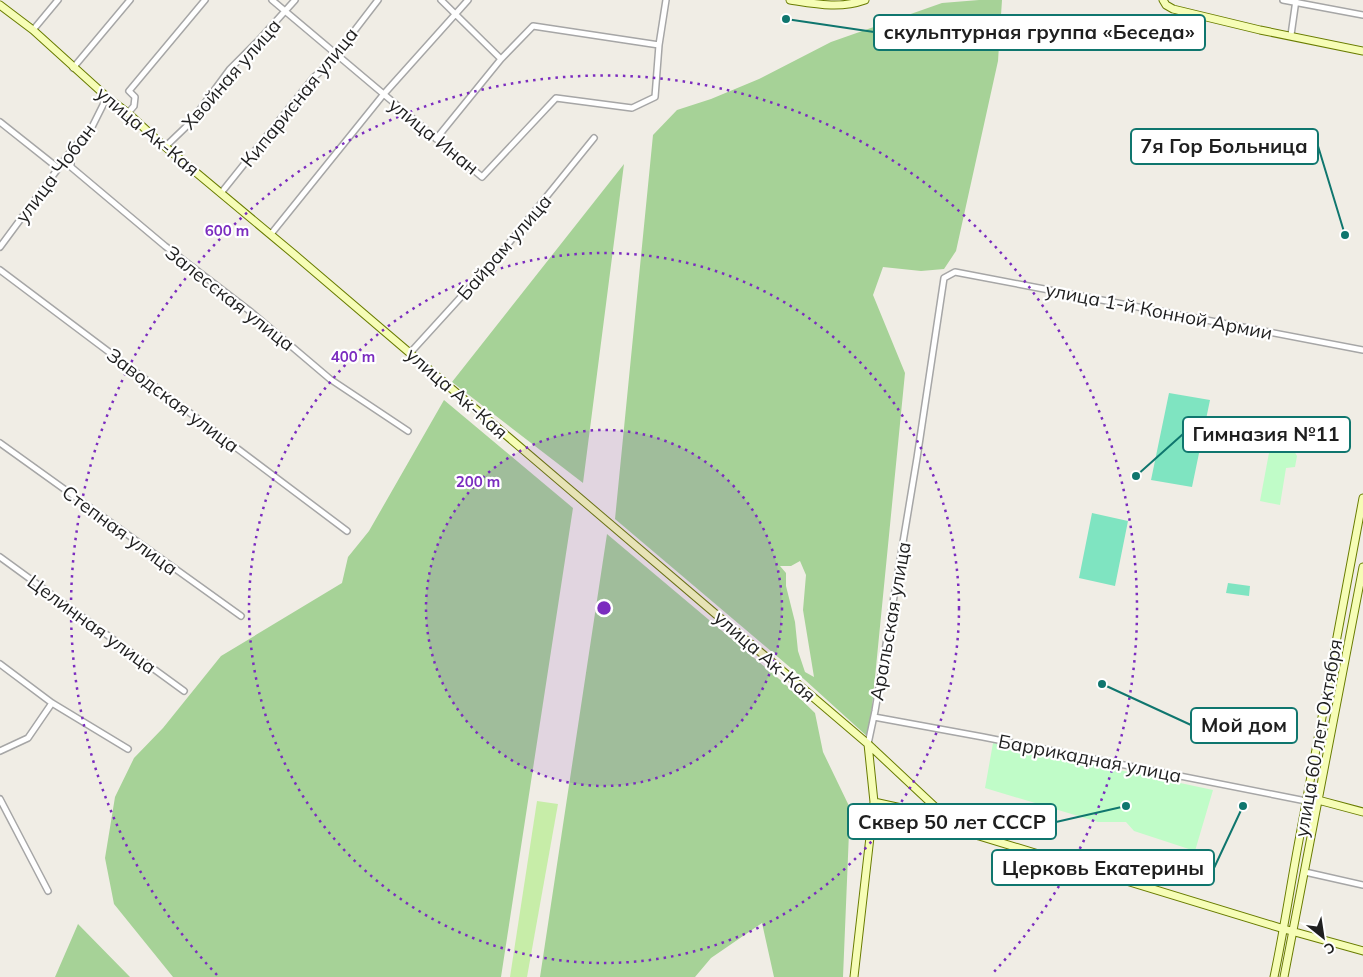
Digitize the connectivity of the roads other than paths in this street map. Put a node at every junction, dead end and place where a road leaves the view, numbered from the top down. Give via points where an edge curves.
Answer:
1 (58, 0) edge
2 (130, 0) edge
3 (205, 0) edge
4 (272, 0) edge
5 (295, 0) edge
6 (378, 0) edge
7 (441, 0) edge
8 (468, 0) edge
9 (666, 0) edge
10 (790, 0) edge
11 (865, 0) edge
12 (1163, 0) edge
13 (1283, 0) edge
14 (807, 1) edge
15 (1296, 1) edge
16 (0, 5) edge
17 (286, 11) junction
18 (456, 13) junction
19 (1363, 15) edge
20 (33, 30) junction
21 (1291, 36) junction
22 (659, 45) junction
23 (1363, 51) edge
24 (335, 53) junction
25 (500, 59) junction
26 (73, 68) junction
27 (383, 95) junction
28 (107, 97) junction
29 (128, 113) junction
30 (0, 122) edge
31 (594, 138) dead end
32 (436, 139) junction
33 (166, 146) junction
34 (71, 151) junction
35 (58, 168) junction
36 (221, 193) junction
37 (271, 234) junction
38 (0, 247) edge
39 (0, 270) edge
40 (955, 272) joint
41 (1363, 350) edge
42 (410, 353) junction
43 (408, 431) dead end
44 (0, 442) edge
45 (1363, 498) edge
46 (347, 530) dead end
47 (0, 557) edge
48 (1363, 567) edge
49 (241, 616) dead end
50 (0, 664) edge
51 (184, 691) dead end
52 (52, 703) junction
53 (874, 717) junction
54 (868, 744) junction
55 (0, 750) edge
56 (128, 750) dead end
57 (0, 799) edge
58 (1318, 800) junction
59 (1306, 801) junction
60 (874, 802) junction
61 (1363, 812) edge
62 (948, 819) junction
63 (1305, 872) junction
64 (1363, 885) edge
65 (48, 891) dead end
66 (1284, 929) junction
67 (1294, 932) junction
68 (1363, 951) edge
69 (854, 977) edge
70 (1274, 977) edge
71 (1284, 977) edge

1 - 20 street
2 - 26 street
3 - 29 street via 129,91 135,97 134,106
4 - 17 street, улица Инан
5 - 17 street, Хвойная улица
6 - 24 street, Кипарисная улица
7 - 18 street
8 - 18 street
9 - 22 street
10 - 14 main road
11 - 14 main road via 833,6
12 - 21 main road via 1173,9
13 - 15 street
15 - 19 street
15 - 21 street
16 - 20 main road, улица Ак-Кая
17 - 24 street, улица Инан
17 - 33 street, Хвойная улица via 230,69 190,123
18 - 25 street
18 - 27 street
20 - 26 main road, улица Ак-Кая
21 - 23 main road
22 - 25 street via 533,26
22 - 32 street, улица Инан via 655,97 632,108 556,98 482,177
24 - 27 street, улица Инан
24 - 36 street, Кипарисная улица
25 - 32 street
26 - 28 main road, улица Ак-Кая
27 - 32 street, улица Инан
27 - 37 street
28 - 29 main road, улица Ак-Кая
28 - 34 street, улица Чобан via 92,127
29 - 33 main road, улица Ак-Кая
30 - 35 street
31 - 42 street, Байрам улица via 500,254
33 - 36 main road, улица Ак-Кая
34 - 35 street, улица Чобан
34 - 43 street, Залесская улица via 71,167 107,198 330,379
35 - 38 street, улица Чобан
36 - 37 main road, улица Ак-Кая
37 - 42 main road, улица Ак-Кая
39 - 46 street, Заводская улица
40 - 41 street, улица 1-й Конной Армии
40 - 53 street, Аральская улица via 944,278
42 - 54 main road, улица Ак-Кая
44 - 49 street, Степная улица
45 - 59 main road, улица 60 лет Октября
47 - 51 street, Целинная улица
48 - 58 main road, улица 60 лет Октября
50 - 52 street
52 - 55 street via 28,738
52 - 56 street
53 - 54 street, Аральская улица
53 - 59 street, Баррикадная улица
54 - 60 main road, Аральская улица
54 - 62 main road
57 - 65 street
58 - 61 main road
58 - 63 main road, улица 60 лет Октября
59 - 66 main road, улица 60 лет Октября
60 - 62 main road
60 - 69 main road, Аральская улица
62 - 66 main road via 979,836
63 - 64 street
63 - 67 main road, улица 60 лет Октября
66 - 67 main road
66 - 70 main road, улица 60 лет Октября
67 - 68 main road
67 - 71 main road, улица 60 лет Октября

